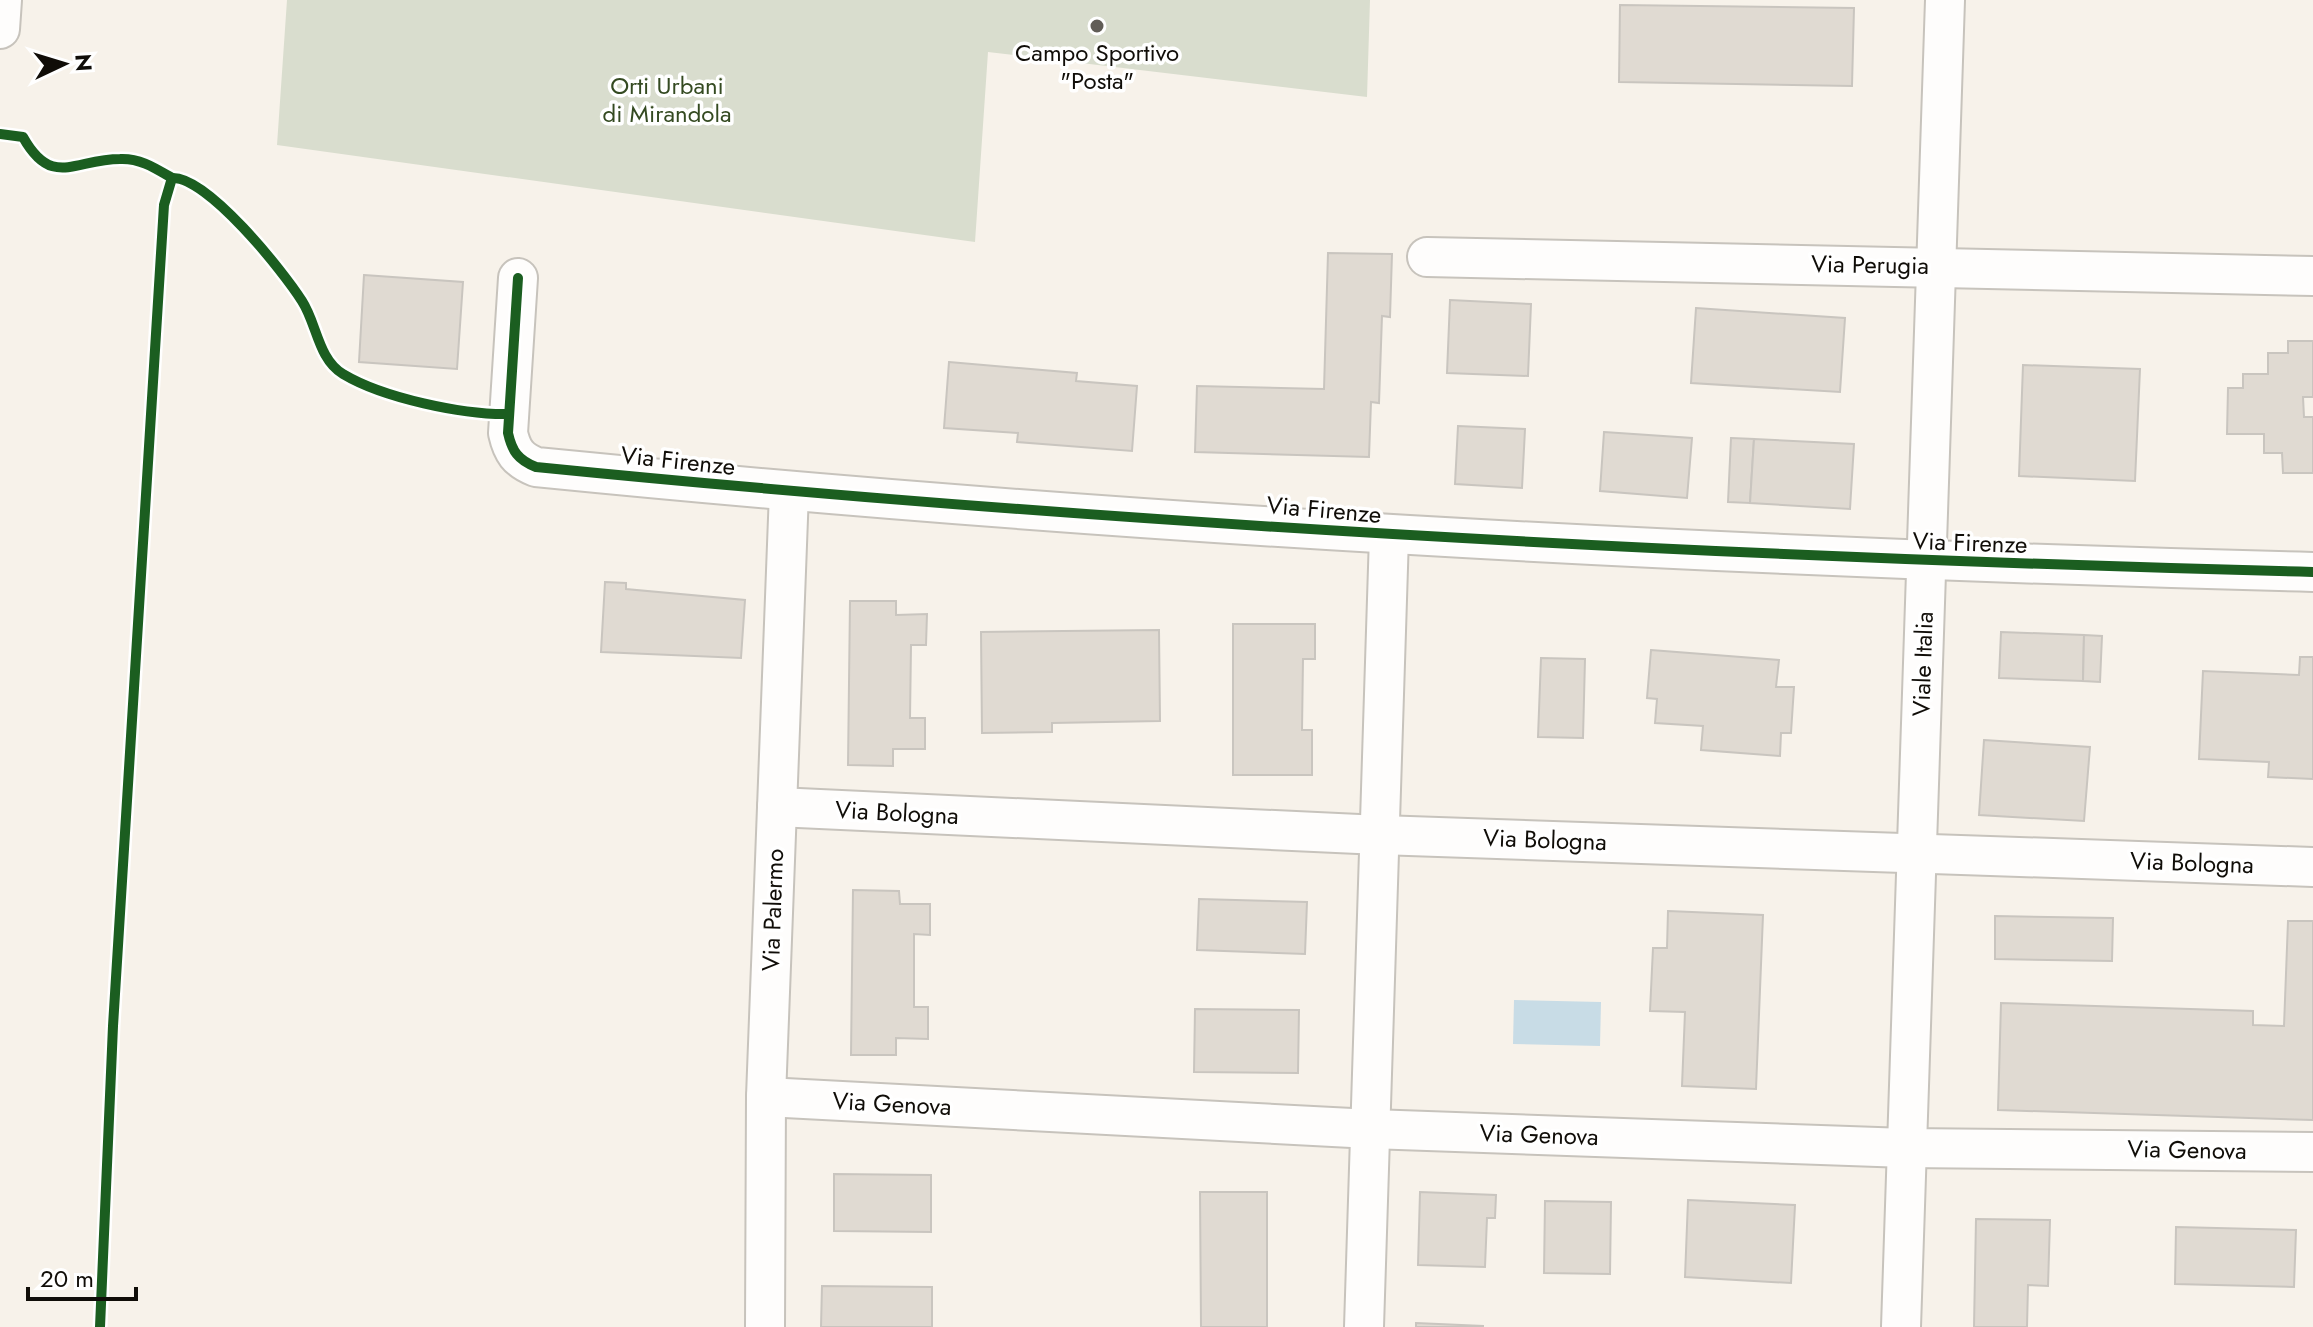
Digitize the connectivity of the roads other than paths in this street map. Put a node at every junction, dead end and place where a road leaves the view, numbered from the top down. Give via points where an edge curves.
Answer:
1 (2, 0) edge
2 (1945, 0) edge
3 (0, 29) edge
4 (1427, 257) dead end
5 (1937, 267) junction
6 (2313, 276) edge
7 (518, 278) dead end
8 (789, 492) junction
9 (1389, 536) junction
10 (1926, 562) junction
11 (2313, 572) edge
12 (777, 807) junction
13 (1380, 835) junction
14 (1916, 854) junction
15 (2313, 867) edge
16 (766, 1097) junction
17 (1371, 1129) junction
18 (1906, 1148) junction
19 (2313, 1152) edge
20 (765, 1327) edge
21 (1364, 1327) edge
22 (1901, 1327) edge

1 - 3 street
2 - 5 street, Viale Italia
4 - 5 street, Via Perugia
5 - 6 street, Via Perugia
5 - 10 street, Viale Italia
7 - 8 street, Via Firenze via 508,433 521,461 536,467
8 - 9 street, Via Firenze
8 - 12 street, Via Palermo
9 - 10 street, Via Firenze
9 - 13 street
10 - 11 street, Via Firenze
10 - 14 street, Viale Italia
12 - 13 street, Via Bologna
12 - 16 street, Via Palermo
13 - 14 street, Via Bologna
13 - 17 street
14 - 15 street, Via Bologna
14 - 18 street, Viale Italia
16 - 17 street, Via Genova
16 - 20 street, Via Palermo
17 - 18 street, Via Genova
17 - 21 street
18 - 19 street, Via Genova
18 - 22 street, Viale Italia

